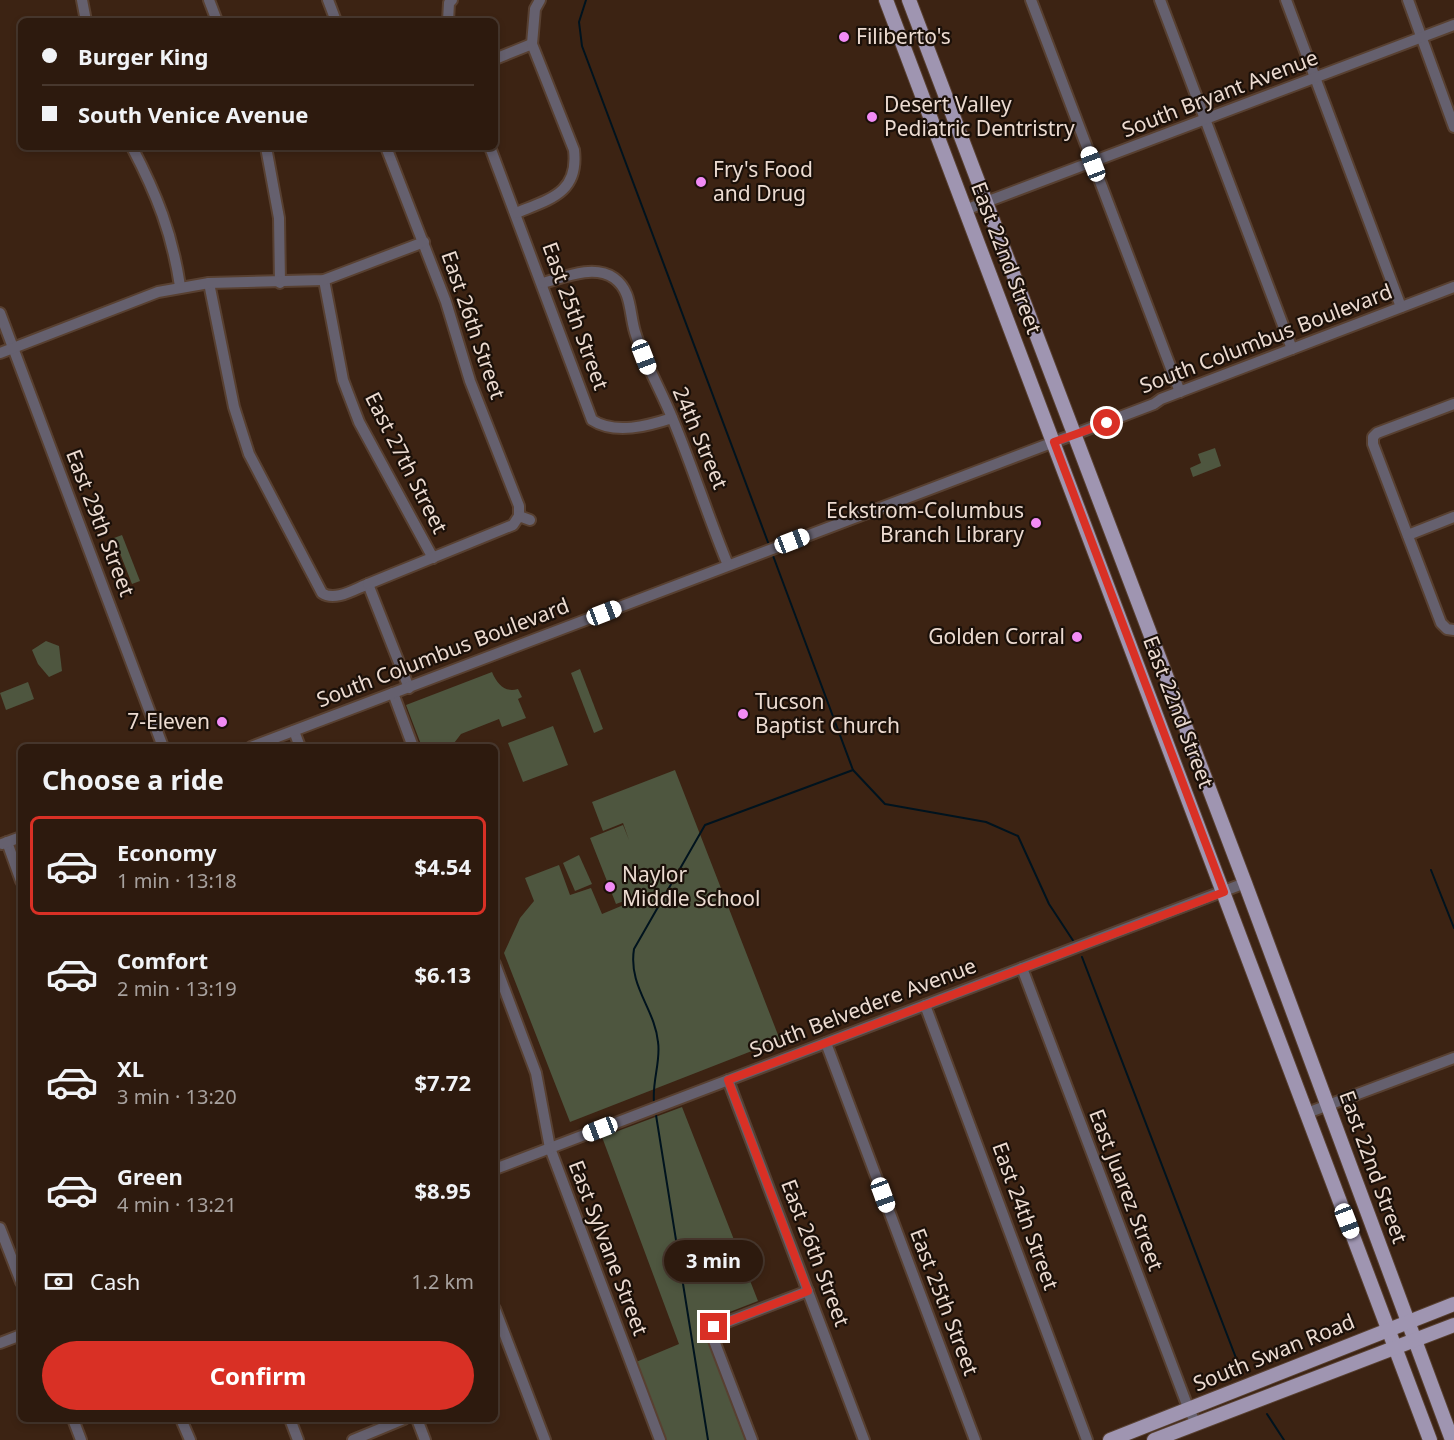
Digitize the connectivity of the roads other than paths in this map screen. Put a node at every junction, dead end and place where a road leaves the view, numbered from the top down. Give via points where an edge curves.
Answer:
1 (82, 0) edge
2 (209, 0) edge
3 (328, 0) edge
4 (452, 0) edge
5 (540, 0) edge
6 (886, 0) edge
7 (909, 0) edge
8 (1031, 0) edge
9 (1160, 0) edge
10 (1286, 0) edge
11 (1408, 0) edge
12 (85, 18) edge
13 (216, 18) edge
14 (335, 18) edge
15 (448, 18) edge
16 (1454, 25) edge
17 (1421, 38) junction
18 (532, 44) junction
19 (498, 58) edge
20 (1316, 78) junction
21 (1206, 121) junction
22 (1454, 127) edge
23 (133, 150) edge
24 (267, 150) edge
25 (387, 150) edge
26 (491, 150) edge
27 (1093, 164) junction
28 (985, 204) junction
29 (965, 210) junction
30 (516, 213) junction
31 (424, 242) junction
32 (324, 280) junction
33 (209, 283) junction
34 (280, 283) junction
35 (543, 283) junction
36 (180, 286) junction
37 (1454, 287) edge
38 (1401, 307) junction
39 (0, 313) edge
40 (13, 348) junction
41 (1292, 350) junction
42 (0, 352) edge
43 (1180, 392) junction
44 (1454, 404) edge
45 (672, 418) junction
46 (1073, 435) junction
47 (1054, 442) junction
48 (1454, 517) edge
49 (1408, 535) junction
50 (433, 558) junction
51 (730, 564) junction
52 (368, 584) junction
53 (1447, 630) edge
54 (409, 688) junction
55 (393, 693) junction
56 (294, 731) junction
57 (163, 744) edge
58 (259, 744) edge
59 (299, 744) edge
60 (412, 744) edge
61 (18, 838) edge
62 (3, 844) edge
63 (18, 875) edge
64 (1245, 884) junction
65 (1224, 892) junction
66 (1022, 969) junction
67 (498, 972) edge
68 (925, 1005) junction
69 (826, 1043) junction
70 (1454, 1058) edge
71 (728, 1080) junction
72 (1328, 1105) junction
73 (1307, 1113) junction
74 (550, 1148) junction
75 (498, 1168) edge
76 (0, 1228) edge
77 (18, 1274) edge
78 (808, 1291) junction
79 (1454, 1304) edge
80 (498, 1317) edge
81 (1408, 1321) junction
82 (1454, 1325) edge
83 (1388, 1329) junction
84 (18, 1336) edge
85 (1415, 1340) junction
86 (0, 1343) edge
87 (1395, 1347) junction
88 (1189, 1410) junction
89 (74, 1422) edge
90 (183, 1422) edge
91 (291, 1422) edge
92 (397, 1422) edge
93 (418, 1422) edge
94 (1197, 1424) junction
95 (81, 1440) edge
96 (190, 1440) edge
97 (298, 1440) edge
98 (352, 1440) edge
99 (425, 1440) edge
100 (545, 1440) edge
101 (660, 1440) edge
102 (752, 1440) edge
103 (864, 1440) edge
104 (975, 1440) edge
105 (1087, 1440) edge
106 (1110, 1440) edge
107 (1154, 1440) edge
108 (1430, 1440) edge
109 (1452, 1440) edge

1 - 12 street
2 - 13 street
3 - 14 street
4 - 15 street
5 - 18 street via 535,9
6 - 29 main road, East 22nd Street
7 - 28 main road, East 22nd Street
8 - 27 street
9 - 21 street
10 - 20 street
11 - 17 street
16 - 17 street, South Bryant Avenue
17 - 20 street, South Bryant Avenue
17 - 22 street
18 - 19 street
18 - 30 street via 574,150 576,165 563,191
20 - 21 street, South Bryant Avenue
20 - 38 street
21 - 27 street, South Bryant Avenue
21 - 41 street
23 - 36 street via 164,212
24 - 34 street via 279,218
25 - 31 street, East 26th Street
26 - 30 street, East 25th Street
27 - 28 street, South Bryant Avenue
27 - 43 street
28 - 29 street, South Bryant Avenue
28 - 46 main road, East 22nd Street
29 - 47 main road, East 22nd Street
30 - 35 street, East 25th Street
31 - 32 street
31 - 50 street, East 26th Street via 470,381 524,518
32 - 34 street
32 - 50 street, East 27th Street via 344,380 359,422
33 - 34 street
33 - 36 street
33 - 52 street via 234,407 249,454 315,582 325,599
35 - 45 street, 24th Street via 601,272 620,282 650,373
35 - 45 street, East 25th Street via 592,420 603,427 620,428
36 - 40 street via 141,297
37 - 38 street, South Columbus Boulevard
38 - 41 street, South Columbus Boulevard
39 - 40 street, East 29th Street
40 - 42 street
40 - 57 street, East 29th Street
41 - 43 street, South Columbus Boulevard
43 - 46 street, South Columbus Boulevard
44 - 49 street via 1373,437
45 - 51 street, 24th Street
46 - 47 street, South Columbus Boulevard
46 - 64 main road, East 22nd Street
47 - 51 street, South Columbus Boulevard
47 - 65 main road, East 22nd Street
48 - 49 street
49 - 53 street
50 - 52 street
51 - 54 street, South Columbus Boulevard
52 - 54 street
54 - 55 street, South Columbus Boulevard
55 - 56 street, South Columbus Boulevard
55 - 60 street
56 - 58 street, South Columbus Boulevard
56 - 59 street
61 - 62 street
62 - 63 street
64 - 65 street, South Belvedere Avenue
64 - 72 main road, East 22nd Street
65 - 66 street, South Belvedere Avenue
65 - 73 main road, East 22nd Street
66 - 68 street, South Belvedere Avenue
66 - 88 street, East Juarez Street
67 - 74 street, East Sylvane Street via 536,1073
68 - 69 street, South Belvedere Avenue
68 - 105 street, East 24th Street
69 - 71 street, South Belvedere Avenue
69 - 104 street, East 25th Street
70 - 72 street
71 - 74 street, South Belvedere Avenue
71 - 78 street, East 26th Street
72 - 73 street
72 - 81 main road, East 22nd Street
73 - 83 main road, East 22nd Street
74 - 75 street, South Belvedere Avenue
74 - 101 street, East Sylvane Street
76 - 77 street
78 - 102 street via 714,1327 713,1338
78 - 103 street, East 26th Street
79 - 81 main road, South Swan Road
80 - 100 street
81 - 83 main road, South Swan Road
81 - 85 main road, East 22nd Street
82 - 85 main road, South Swan Road
83 - 87 main road, East 22nd Street
83 - 88 main road, South Swan Road
84 - 86 street
85 - 87 main road, South Swan Road
85 - 109 main road, East 22nd Street
87 - 94 main road, South Swan Road
87 - 108 main road, East 22nd Street
88 - 94 street, East Juarez Street
88 - 106 main road, South Swan Road
89 - 95 street
90 - 96 street
91 - 97 street
92 - 98 street
93 - 99 street
94 - 107 main road, South Swan Road

